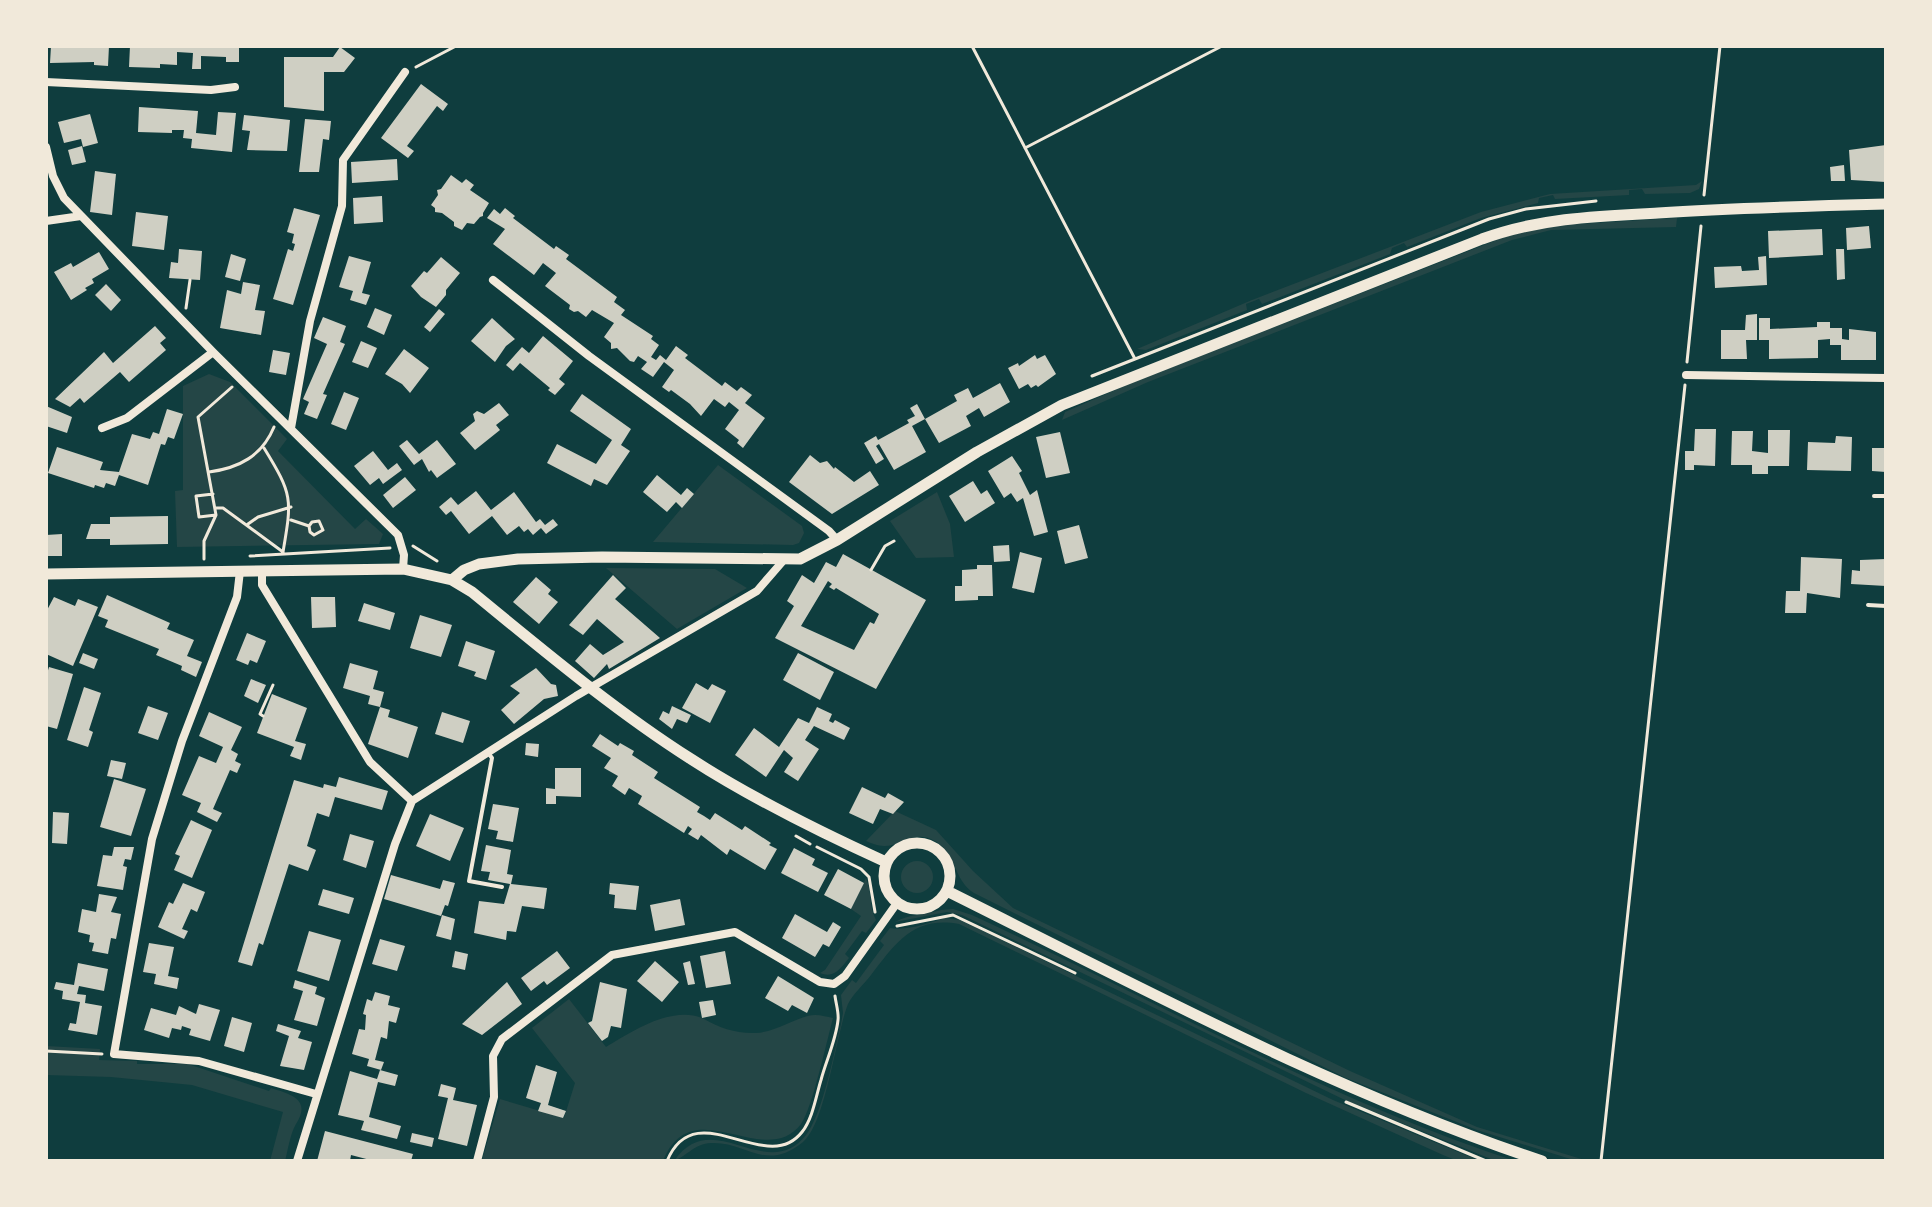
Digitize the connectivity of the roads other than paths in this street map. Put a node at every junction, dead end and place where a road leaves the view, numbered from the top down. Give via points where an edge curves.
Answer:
1 (405, 72) road end
2 (46, 82) edge
3 (235, 87) dead end
4 (46, 147) edge
5 (1886, 204) edge
6 (81, 216) junction
7 (46, 221) edge
8 (493, 280) dead end
9 (213, 352) junction
10 (1686, 375) road end
11 (1886, 378) edge
12 (102, 428) dead end
13 (291, 428) junction
14 (1874, 496) dead end
15 (1886, 496) edge
16 (837, 540) junction
17 (783, 561) junction
18 (403, 569) junction
19 (240, 571) junction
20 (262, 571) junction
21 (46, 574) edge
22 (452, 580) junction
23 (1868, 605) dead end
24 (1886, 606) edge
25 (590, 687) junction
26 (488, 752) junction
27 (412, 801) junction
28 (886, 862) junction
29 (502, 887) dead end
30 (947, 891) junction
31 (897, 903) junction
32 (316, 1094) junction
33 (297, 1161) edge
34 (477, 1161) edge
35 (1542, 1161) edge

1 - 13 street via 343,160 342,206 310,321
2 - 3 street
4 - 6 street via 60,192
5 - 16 street via 1587,217 1508,229 1062,405
6 - 7 street
6 - 9 street
8 - 16 street
9 - 12 street via 127,418
9 - 13 street
10 - 11 street
13 - 18 street via 398,535
14 - 15 lane
16 - 17 street via 813,555
17 - 22 street via 518,559 479,564
17 - 25 street via 757,591
18 - 20 street
18 - 22 street
19 - 20 street
19 - 21 street
19 - 32 street via 237,597 182,741 152,839 114,1054 218,1065
20 - 27 street via 262,585 370,762
22 - 25 street
23 - 24 lane
25 - 26 street
25 - 28 street via 732,784
26 - 27 street
26 - 29 lane via 492,758 469,881
27 - 32 street
28 - 30 street via 906,846 930,845 947,861
28 - 31 street via 885,883
30 - 31 street via 919,910
30 - 35 street via 1341,1083
31 - 34 street via 834,984 820,982 735,932 612,955 497,1046 492,1106
32 - 33 street

